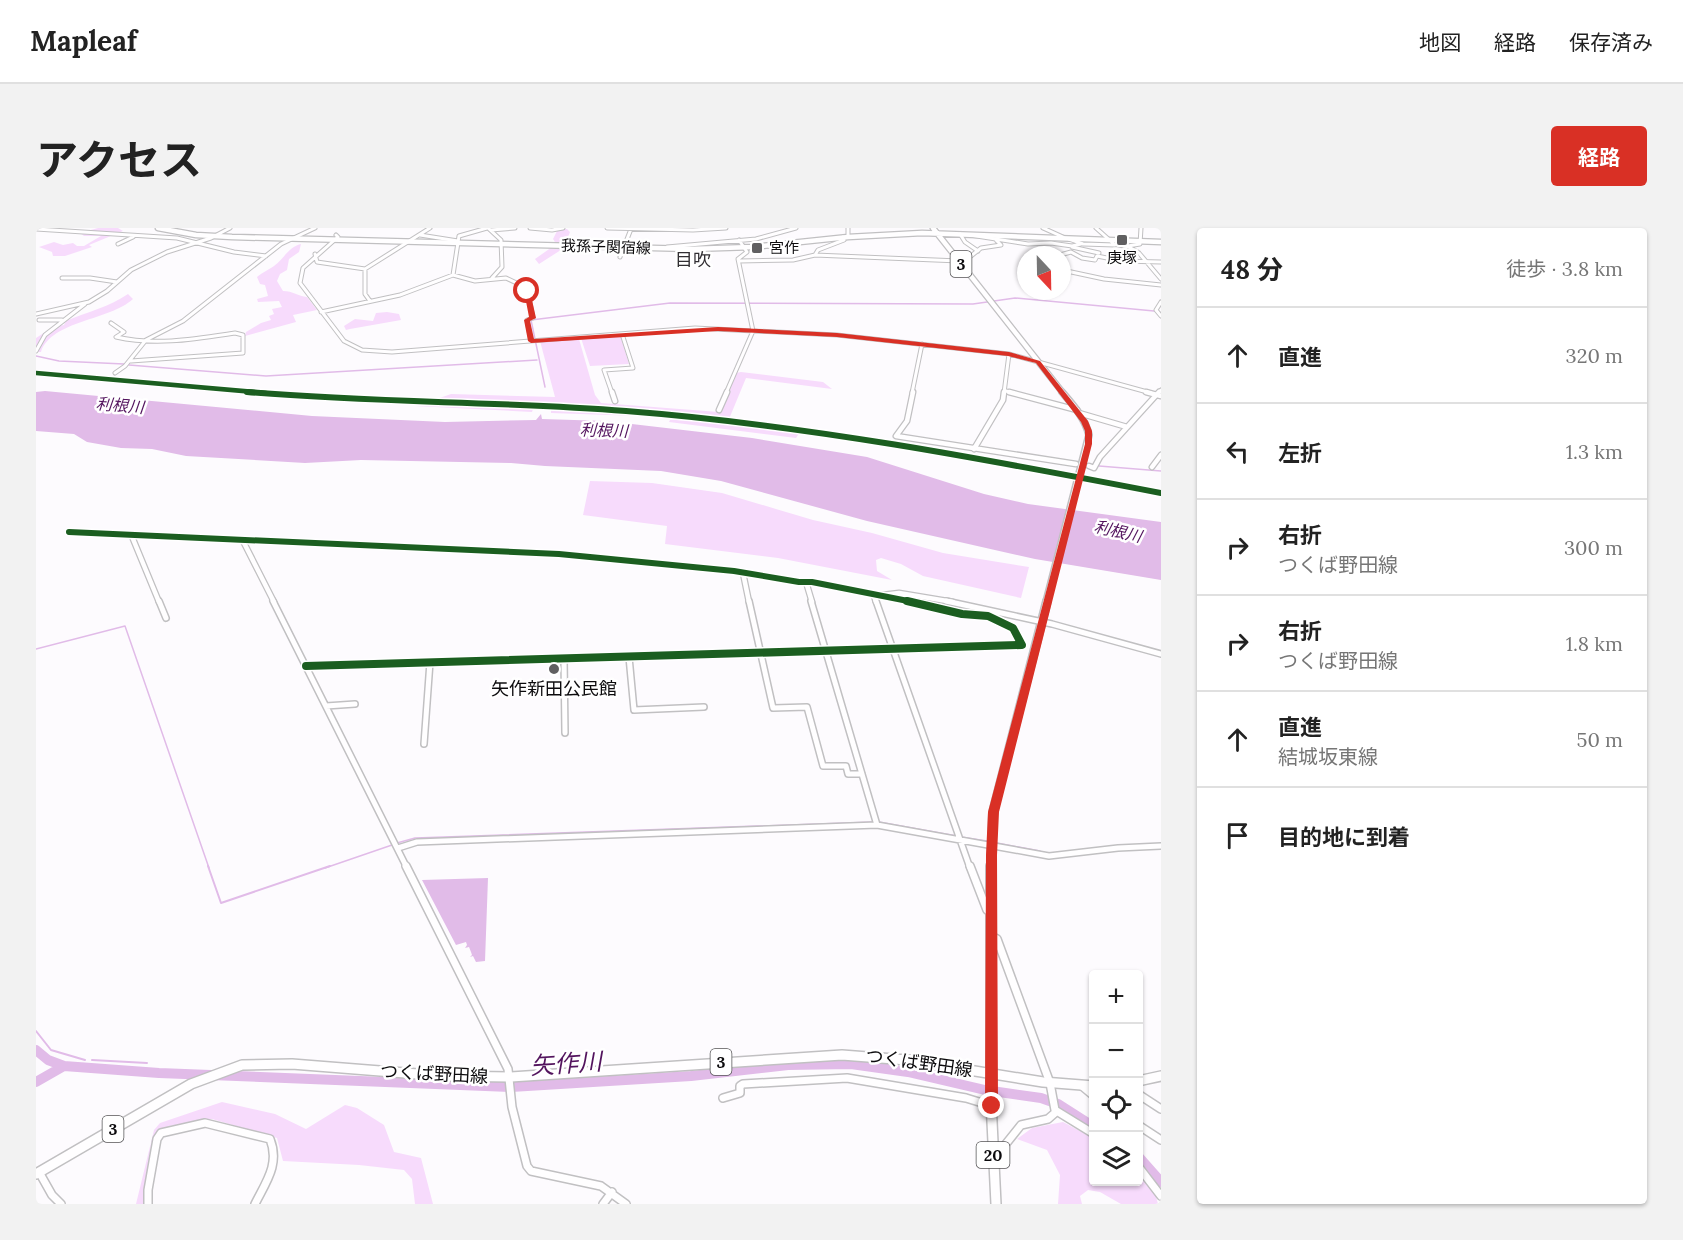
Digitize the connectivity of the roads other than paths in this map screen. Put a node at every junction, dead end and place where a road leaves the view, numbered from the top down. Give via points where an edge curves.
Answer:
1 (79, 228) edge
2 (161, 228) edge
3 (230, 228) edge
4 (315, 228) edge
5 (430, 228) edge
6 (515, 228) edge
7 (530, 228) edge
8 (563, 228) edge
9 (607, 228) edge
10 (726, 228) edge
11 (796, 228) edge
12 (848, 228) edge
13 (933, 228) edge
14 (1042, 228) edge
15 (1096, 228) edge
16 (1141, 228) edge
17 (36, 229) edge
18 (489, 229) edge
19 (631, 229) edge
20 (719, 229) edge
21 (85, 232) junction
22 (937, 233) junction
23 (960, 234) junction
24 (420, 235) junction
25 (139, 236) junction
26 (214, 236) junction
27 (845, 237) junction
28 (1048, 237) junction
29 (336, 238) junction
30 (999, 238) junction
31 (1066, 238) junction
32 (289, 239) junction
33 (1106, 239) junction
34 (739, 240) junction
35 (1141, 240) junction
36 (196, 242) junction
37 (408, 242) junction
38 (458, 242) junction
39 (1161, 242) edge
40 (501, 243) junction
41 (1050, 243) junction
42 (118, 244) dead end
43 (1081, 244) junction
44 (1104, 245) junction
45 (1120, 245) junction
46 (1052, 246) edge
47 (1071, 246) junction
48 (1126, 246) junction
49 (625, 247) junction
50 (658, 248) junction
51 (745, 248) junction
52 (1078, 250) junction
53 (978, 251) junction
54 (1071, 252) joint
55 (315, 254) junction
56 (815, 255) junction
57 (1098, 255) junction
58 (266, 256) junction
59 (620, 257) dead end
60 (957, 259) junction
61 (1146, 260) junction
62 (739, 261) junction
63 (1161, 261) edge
64 (364, 269) junction
65 (1071, 272) edge
66 (453, 275) junction
67 (62, 278) dead end
68 (492, 278) junction
69 (1161, 279) edge
70 (117, 282) junction
71 (1161, 285) edge
72 (370, 301) junction
73 (1161, 302) edge
74 (748, 303) joint
75 (85, 304) junction
76 (1156, 311) joint
77 (36, 312) edge
78 (321, 312) junction
79 (1161, 316) edge
80 (39, 320) dead end
81 (62, 320) junction
82 (111, 323) dead end
83 (753, 331) junction
84 (621, 334) junction
85 (533, 341) junction
86 (144, 342) junction
87 (922, 344) junction
88 (36, 351) edge
89 (1009, 354) junction
90 (1038, 362) junction
91 (129, 363) junction
92 (116, 373) dead end
93 (1006, 390) junction
94 (1161, 390) edge
95 (1159, 395) edge
96 (615, 401) dead end
97 (719, 410) dead end
98 (1078, 412) junction
99 (1127, 427) junction
100 (974, 449) junction
101 (1161, 455) edge
102 (1076, 464) dead end
103 (1089, 466) dead end
104 (1152, 467) dead end
105 (69, 532) dead end
106 (135, 536) junction
107 (243, 541) junction
108 (743, 573) junction
109 (806, 582) junction
110 (876, 595) junction
111 (166, 618) dead end
112 (1042, 620) junction
113 (892, 649) junction
114 (827, 651) junction
115 (760, 653) junction
116 (1161, 654) edge
117 (629, 657) junction
118 (564, 658) junction
119 (430, 662) junction
120 (306, 666) junction
121 (356, 704) dead end
122 (326, 706) junction
123 (704, 707) dead end
124 (565, 734) dead end
125 (424, 744) dead end
126 (862, 774) junction
127 (877, 823) junction
128 (960, 837) junction
129 (992, 845) junction
130 (1161, 846) edge
131 (398, 848) junction
132 (992, 913) junction
133 (993, 937) junction
134 (992, 1077) junction
135 (1161, 1077) edge
136 (511, 1080) junction
137 (1143, 1081) edge
138 (1050, 1083) junction
139 (1082, 1086) junction
140 (1089, 1086) edge
141 (1089, 1092) edge
142 (1143, 1097) edge
143 (723, 1098) dead end
144 (992, 1103) junction
145 (1161, 1109) edge
146 (1055, 1110) junction
147 (1143, 1128) edge
148 (1091, 1132) edge
149 (1161, 1140) edge
150 (993, 1160) junction
151 (38, 1173) edge
152 (1143, 1173) edge
153 (612, 1192) junction
154 (1161, 1196) edge
155 (61, 1204) edge
156 (148, 1204) edge
157 (255, 1204) edge
158 (603, 1204) edge
159 (626, 1204) edge
160 (996, 1204) edge

1 - 21 street
2 - 25 street
2 - 26 main road, 我孫子関宿線
3 - 26 street
4 - 32 street
5 - 24 street
6 - 18 street
7 - 8 street
9 - 19 street
10 - 20 street
11 - 34 street
12 - 27 street
13 - 22 main road, つくば野田線 / 3
14 - 31 street
15 - 33 street
16 - 35 street
17 - 21 street
18 - 38 street via 461,234
18 - 40 street
19 - 20 street
19 - 49 street
21 - 25 street
22 - 23 main road, 我孫子関宿線
22 - 27 main road, 我孫子関宿線
22 - 60 main road, つくば野田線 / 3
23 - 30 main road, 我孫子関宿線
23 - 53 street
24 - 37 street
24 - 38 street
25 - 36 street
25 - 42 street
26 - 32 main road, 我孫子関宿線
26 - 36 street
27 - 51 main road, 我孫子関宿線
27 - 56 street
28 - 30 main road, 我孫子関宿線
28 - 31 main road, 我孫子関宿線
28 - 41 street
29 - 32 main road, 我孫子関宿線
29 - 37 main road, 我孫子関宿線
29 - 55 street
30 - 41 street via 1028,244
30 - 53 street via 1002,245
31 - 33 main road, 我孫子関宿線
31 - 43 street
32 - 58 street
33 - 35 main road, 我孫子関宿線
33 - 45 street
34 - 50 street
34 - 51 street
35 - 39 main road, 我孫子関宿線
35 - 48 street via 1138,245
36 - 58 street
36 - 70 street via 167,252
37 - 38 main road, 我孫子関宿線
37 - 64 street
38 - 40 main road, 我孫子関宿線
38 - 66 street
40 - 49 main road, 我孫子関宿線
40 - 68 street via 502,267
41 - 46 street
41 - 47 street
43 - 44 street
43 - 47 street
44 - 45 street
44 - 57 street
45 - 48 street
47 - 52 street
48 - 61 street
49 - 50 main road, 我孫子関宿線
49 - 59 street
50 - 51 main road, 我孫子関宿線
51 - 62 street via 747,252 738,257
52 - 54 street
52 - 57 street
53 - 60 street
54 - 57 street via 1095,260
55 - 64 street via 317,262
55 - 78 street via 302,268 299,278
56 - 60 street
56 - 62 street via 793,260
57 - 61 street via 1122,261
58 - 86 street via 183,320
60 - 90 main road, つくば野田線 / 3
61 - 63 street
61 - 69 street
62 - 74 street
64 - 72 street via 365,294
65 - 71 street
66 - 68 street via 475,281
66 - 72 street via 420,289
67 - 70 street
68 - 85 street via 508,279 527,287 532,318 527,320
70 - 75 street
72 - 78 street
73 - 76 street
74 - 83 street
75 - 77 street
75 - 81 street
76 - 79 street
78 - 85 street via 344,341 367,351
80 - 81 street
81 - 88 street via 40,340
82 - 86 street via 124,332 116,337
83 - 84 street via 695,328
83 - 87 street
83 - 97 street
84 - 85 street
84 - 96 street via 633,368 604,370
86 - 91 street
86 - 91 street via 242,334 244,353
87 - 89 street
87 - 100 street via 907,421 896,436
89 - 90 street
89 - 93 street
90 - 95 street
90 - 98 main road, つくば野田線 / 3
91 - 92 street
93 - 98 street
93 - 100 street
94 - 95 street
95 - 99 street
98 - 99 street
98 - 112 main road, つくば野田線 / 3 via 1087,426 1089,440
99 - 103 street via 1094,468
100 - 102 street
101 - 104 street
105 - 106 street
106 - 107 street
106 - 111 street
107 - 108 street via 570,555
107 - 120 street
108 - 109 street
108 - 115 street
109 - 110 street
109 - 114 street
110 - 112 street via 915,595
110 - 113 street via 873,598
110 - 113 street via 962,615 988,616 1013,628 1022,645
112 - 116 street
112 - 129 main road, つくば野田線 / 3 via 996,799
113 - 114 street
113 - 128 street
114 - 115 street
114 - 126 street
115 - 117 street
115 - 126 street via 773,708 807,707 823,766 846,766 848,774
117 - 118 street
117 - 123 street via 634,710
118 - 119 street
118 - 124 street
119 - 120 street
119 - 125 street
120 - 122 street
121 - 122 street
122 - 131 street
126 - 127 street
127 - 128 street
127 - 131 street via 417,842
128 - 129 street
128 - 132 street via 983,900
129 - 130 street via 1049,856
129 - 132 main road, つくば野田線 / 3
131 - 136 street via 496,1042
132 - 133 main road, つくば野田線 / 3
133 - 134 main road, つくば野田線 / 3
133 - 138 street
134 - 136 main road, つくば野田線 / 3 via 885,1058 837,1054
134 - 138 main road
134 - 144 main road, 20
135 - 137 main road
136 - 151 main road, つくば野田線 / 3 via 292,1064 227,1068 191,1084
136 - 153 street via 510,1094 531,1172 601,1186
138 - 139 main road
138 - 146 street
139 - 140 main road
139 - 141 street
142 - 145 street
143 - 144 street via 740,1093 743,1084 842,1077
144 - 150 main road, 20
146 - 148 street
146 - 150 street via 1053,1117 1040,1123 1019,1126
147 - 149 street
150 - 160 main road, 20
151 - 155 street
152 - 154 street
153 - 158 street
153 - 159 street
156 - 157 street via 160,1133 205,1123 270,1139 277,1160

